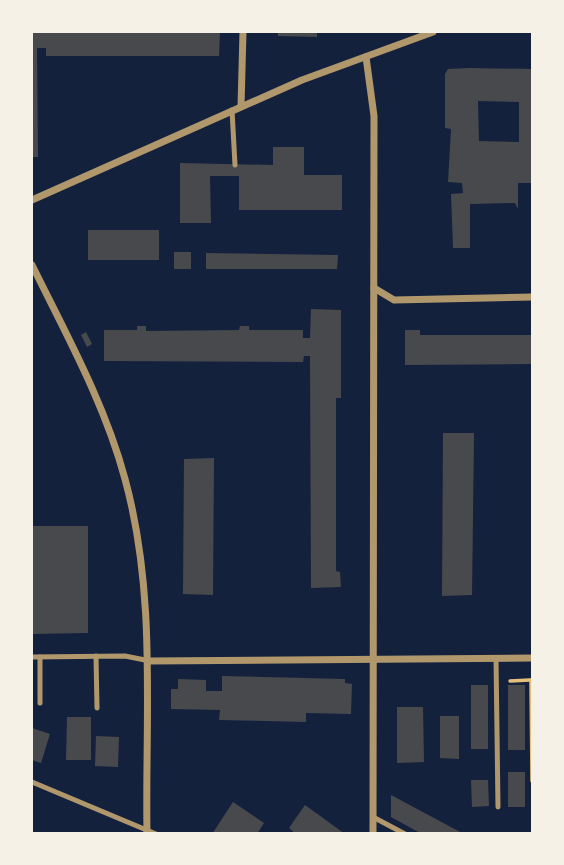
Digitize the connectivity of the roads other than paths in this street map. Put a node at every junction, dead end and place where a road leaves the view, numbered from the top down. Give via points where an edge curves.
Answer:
1 (243, 32) edge
2 (433, 32) edge
3 (366, 57) junction
4 (242, 106) junction
5 (232, 110) junction
6 (234, 165) dead end
7 (32, 200) edge
8 (32, 265) edge
9 (374, 288) junction
10 (533, 297) edge
11 (96, 656) junction
12 (32, 657) edge
13 (40, 657) junction
14 (496, 658) junction
15 (533, 658) edge
16 (373, 660) junction
17 (149, 661) junction
18 (40, 703) dead end
19 (97, 708) dead end
20 (32, 782) edge
21 (498, 807) dead end
22 (373, 817) junction
23 (147, 831) edge
24 (156, 834) edge
25 (373, 834) edge
26 (405, 834) edge

1 - 4 street
2 - 3 street
3 - 4 street
3 - 9 street via 374,116
4 - 5 street
5 - 6 lane
5 - 7 street
8 - 17 street via 97,399 125,476 139,547
9 - 10 street via 394,300
9 - 16 street
11 - 13 lane
11 - 17 lane
11 - 19 lane
12 - 13 lane
13 - 18 lane
14 - 15 street
14 - 16 street
14 - 21 lane
16 - 17 street
16 - 22 street
17 - 23 street
20 - 23 lane
22 - 25 street
22 - 26 lane
23 - 24 lane

